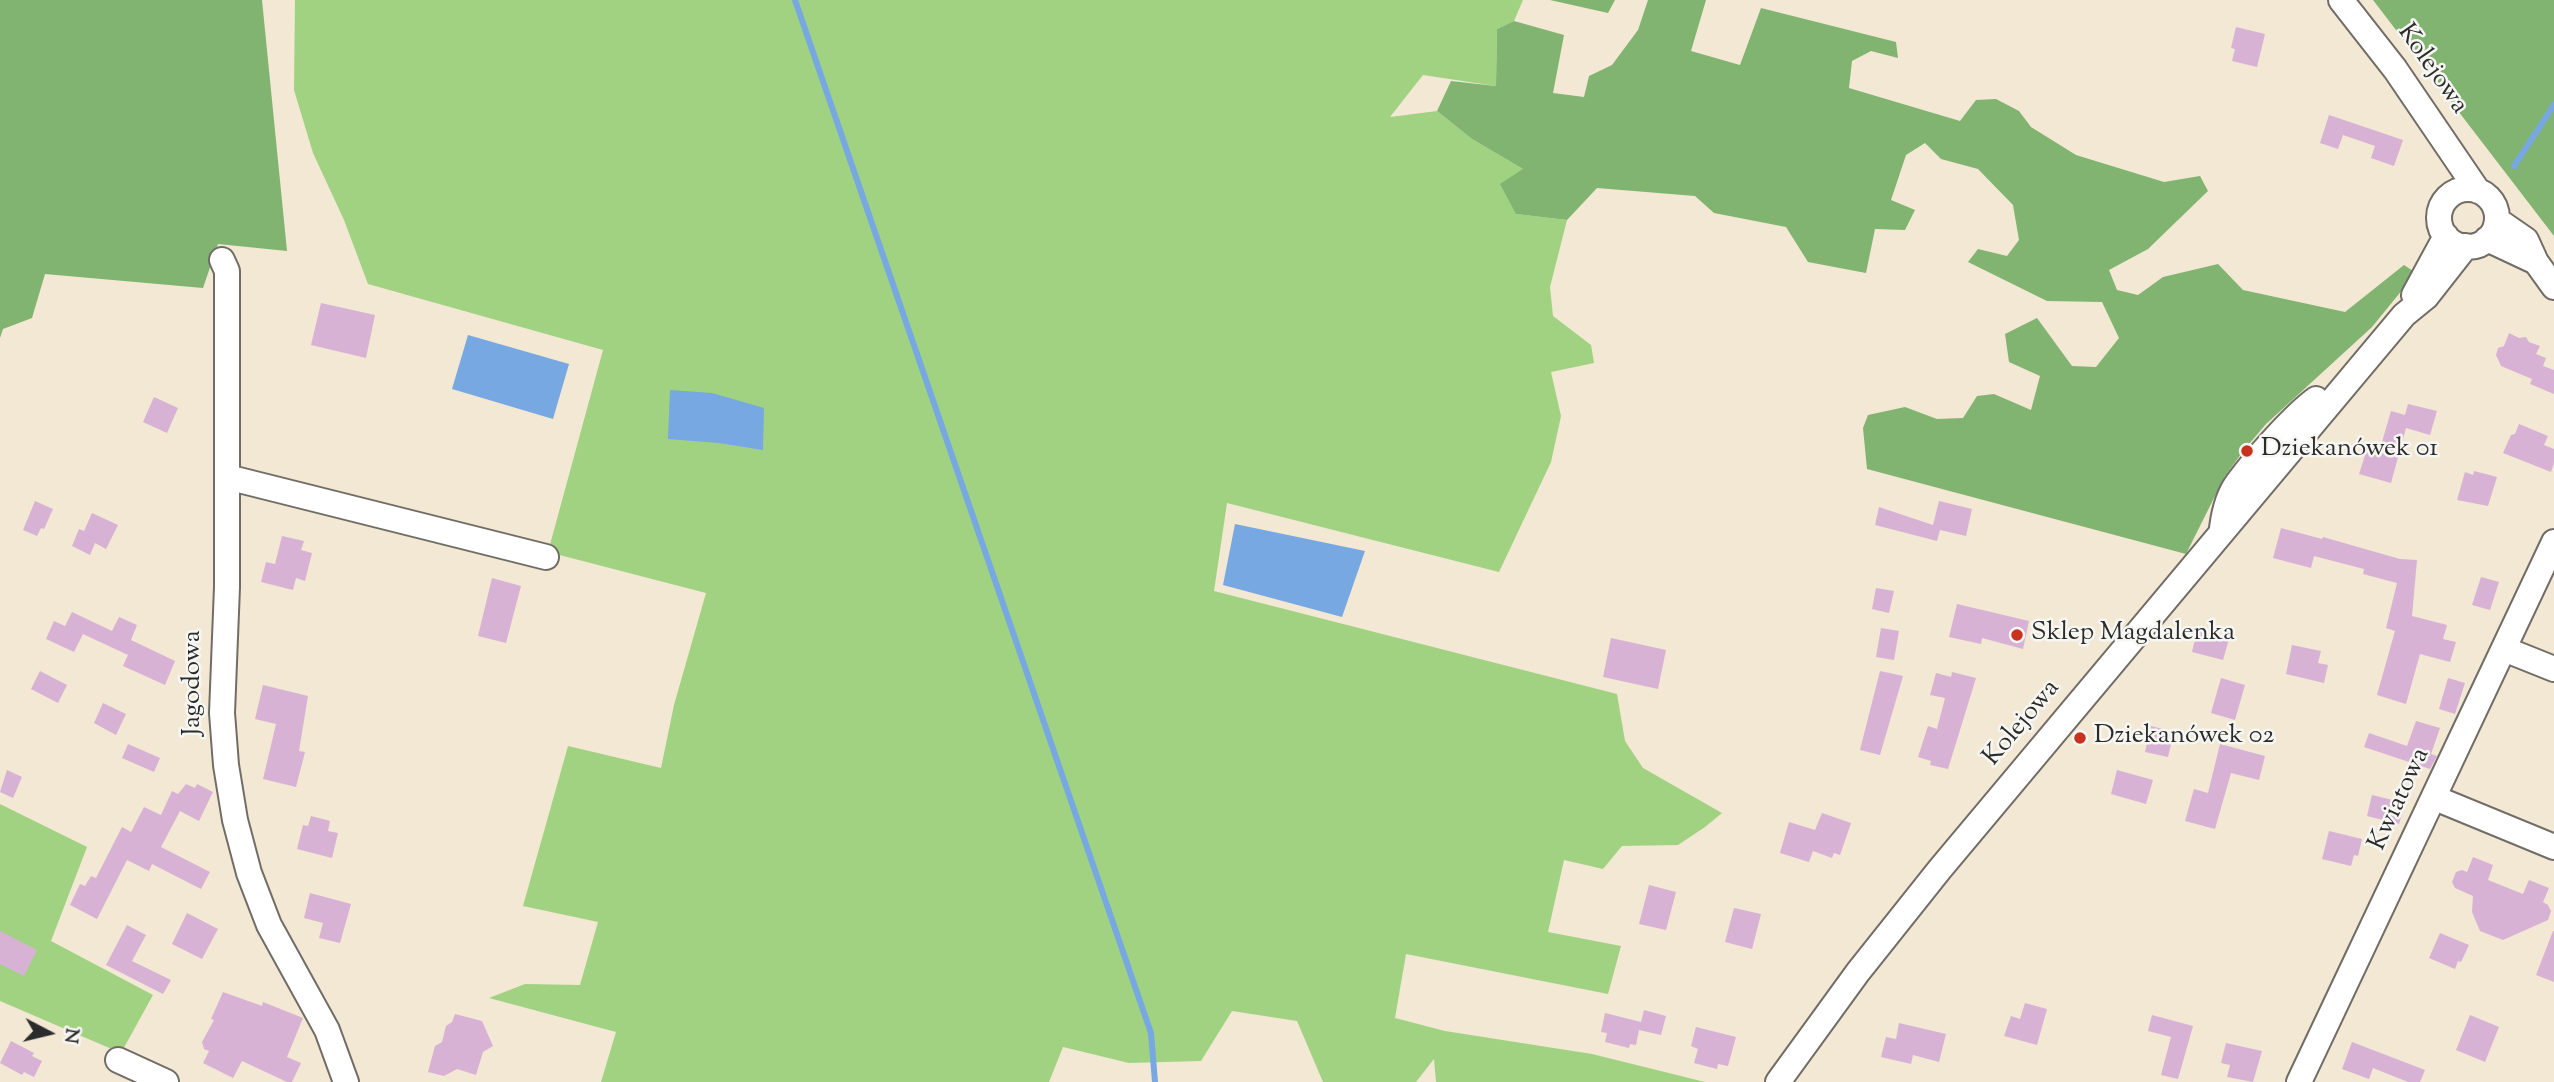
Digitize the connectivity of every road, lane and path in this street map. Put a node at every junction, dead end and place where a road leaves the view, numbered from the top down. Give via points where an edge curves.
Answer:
1 (2341, 0) edge
2 (2446, 143) junction
3 (2478, 191) junction
4 (2453, 193) junction
5 (2474, 235) junction
6 (222, 260) dead end
7 (2554, 287) edge
8 (227, 477) junction
9 (2554, 542) edge
10 (546, 557) dead end
11 (2504, 649) junction
12 (2554, 669) edge
13 (2435, 798) junction
14 (2554, 848) edge
15 (118, 1060) dead end
16 (166, 1082) edge
17 (346, 1082) edge
18 (1778, 1082) edge
19 (2300, 1082) edge

1 - 2 street, Kolejowa
2 - 3 street, Kolejowa
2 - 4 street, Kolejowa
3 - 4 street
3 - 5 street via 2493,202
4 - 5 street via 2444,201 2440,224
5 - 7 street via 2536,262
5 - 18 street, Kolejowa via 1927,884
6 - 8 street, Jagodowa via 227,271
8 - 10 street
8 - 17 street, Jagodowa via 222,713 235,820 269,925 327,1030
9 - 11 street, Kwiatowa
11 - 12 street
11 - 13 street, Kwiatowa
13 - 14 street
13 - 19 street, Kwiatowa
15 - 16 street

